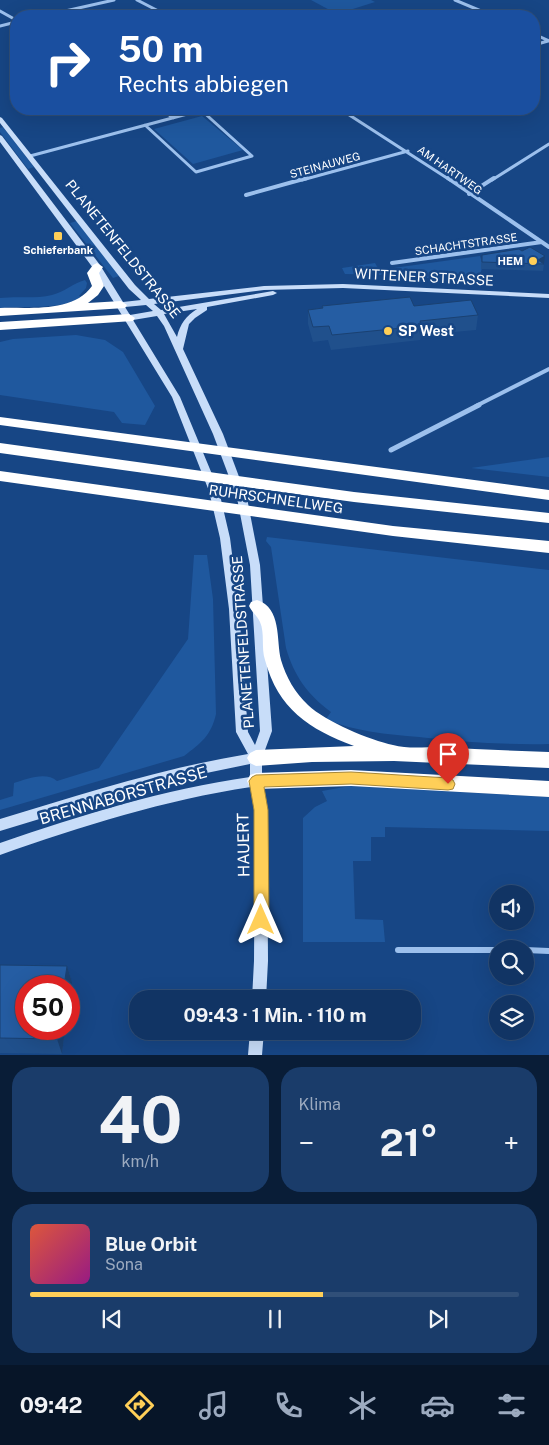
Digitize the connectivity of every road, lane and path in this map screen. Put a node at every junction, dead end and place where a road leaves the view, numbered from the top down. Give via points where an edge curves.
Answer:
1 (114, 0) edge
2 (137, 0) edge
3 (455, 0) edge
4 (70, 10) edge
5 (156, 10) edge
6 (479, 10) edge
7 (169, 115) edge
8 (183, 115) edge
9 (209, 115) edge
10 (349, 115) edge
11 (173, 118) junction
12 (0, 119) edge
13 (145, 125) junction
14 (0, 137) edge
15 (549, 144) edge
16 (408, 152) junction
17 (30, 156) junction
18 (469, 194) junction
19 (246, 195) dead end
20 (542, 242) junction
21 (549, 247) edge
22 (392, 264) dead end
23 (98, 267) junction
24 (298, 288) junction
25 (549, 296) edge
26 (148, 301) junction
27 (122, 305) junction
28 (211, 306) junction
29 (51, 310) junction
30 (0, 312) edge
31 (159, 313) junction
32 (129, 318) junction
33 (0, 326) edge
34 (178, 349) junction
35 (549, 370) edge
36 (0, 421) edge
37 (0, 448) edge
38 (391, 450) dead end
39 (0, 476) edge
40 (549, 495) edge
41 (549, 518) edge
42 (549, 549) edge
43 (257, 606) junction
44 (394, 753) junction
45 (256, 758) junction
46 (549, 760) edge
47 (256, 781) junction
48 (549, 789) edge
49 (0, 825) edge
50 (0, 848) edge
51 (398, 950) dead end
52 (489, 950) edge
53 (534, 950) edge
54 (549, 951) edge
55 (259, 990) edge
56 (257, 1040) edge
57 (256, 1055) edge

1 - 4 street
2 - 5 street
3 - 6 street
7 - 11 street
8 - 11 street
9 - 13 street via 252,156 196,172
10 - 16 street, AM HARTWEG
11 - 13 street
12 - 17 main road, PLANETENFELDSTRASSE
13 - 17 street
14 - 23 main road, PLANETENFELDSTRASSE
15 - 18 street
16 - 18 street, AM HARTWEG
16 - 19 street, STEINAUWEG
17 - 26 main road, PLANETENFELDSTRASSE via 132,287
18 - 20 street, AM HARTWEG
20 - 21 street, AM HARTWEG
20 - 22 street, SCHACHTSTRASSE
23 - 27 main road, PLANETENFELDSTRASSE
23 - 29 highway via 93,273 98,286 93,295 82,303
24 - 25 main road, WITTENER STRASSE via 375,287
24 - 26 main road, WITTENER STRASSE via 264,288
24 - 28 main road, WITTENER STRASSE
26 - 27 main road, WITTENER STRASSE
26 - 31 main road, PLANETENFELDSTRASSE
27 - 29 highway
27 - 32 main road, PLANETENFELDSTRASSE
28 - 31 main road, WITTENER STRASSE
28 - 34 main road via 187,320
29 - 30 highway
31 - 32 main road, WITTENER STRASSE
31 - 34 main road, PLANETENFELDSTRASSE
32 - 33 highway
32 - 45 main road, PLANETENFELDSTRASSE via 176,397 214,492 225,538 234,609 242,732
34 - 43 main road, PLANETENFELDSTRASSE via 218,434 242,498 255,565
35 - 38 street
36 - 40 highway
37 - 41 highway, RUHRSCHNELLWEG via 286,488
39 - 42 highway, RUHRSCHNELLWEG
43 - 44 highway via 268,622 272,658 279,680 300,708 330,729
43 - 45 main road, PLANETENFELDSTRASSE via 266,731
44 - 45 highway
44 - 46 highway
45 - 47 main road, PLANETENFELDSTRASSE
45 - 49 main road, BRENNABORSTRASSE via 187,770
47 - 48 highway via 351,778
47 - 50 main road, BRENNABORSTRASSE via 200,789 152,801
47 - 55 main road, HAUERT via 262,820
51 - 52 street
53 - 54 street
56 - 57 main road

